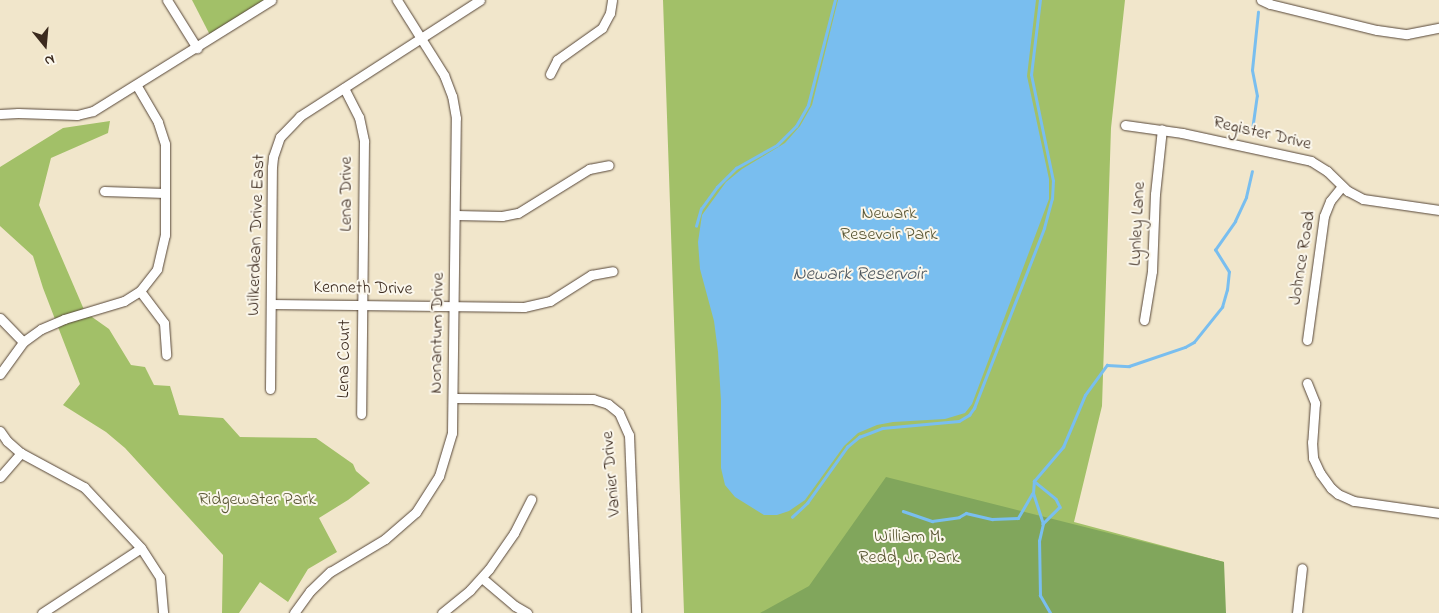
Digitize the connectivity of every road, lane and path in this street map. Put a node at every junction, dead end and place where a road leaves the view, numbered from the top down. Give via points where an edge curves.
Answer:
1 (167, 0) edge
2 (271, 0) edge
3 (397, 0) edge
4 (480, 0) edge
5 (612, 0) edge
6 (1261, 0) edge
7 (1439, 28) edge
8 (421, 38) junction
9 (197, 48) junction
10 (550, 74) dead end
11 (136, 86) junction
12 (344, 88) junction
13 (0, 114) edge
14 (1125, 125) dead end
15 (1162, 129) junction
16 (609, 166) dead end
17 (1342, 186) junction
18 (104, 191) dead end
19 (165, 193) junction
20 (1439, 210) edge
21 (456, 215) junction
22 (613, 271) dead end
23 (140, 291) junction
24 (271, 304) junction
25 (362, 305) junction
26 (455, 306) junction
27 (0, 318) edge
28 (1144, 320) dead end
29 (1307, 340) dead end
30 (23, 342) junction
31 (166, 356) dead end
32 (0, 374) edge
33 (1307, 383) dead end
34 (270, 389) dead end
35 (454, 398) junction
36 (361, 414) dead end
37 (0, 432) edge
38 (21, 453) junction
39 (0, 477) edge
40 (531, 499) dead end
41 (1439, 513) edge
42 (142, 548) junction
43 (1302, 568) dead end
44 (482, 578) junction
45 (42, 613) edge
46 (163, 613) edge
47 (294, 613) edge
48 (442, 613) edge
49 (527, 613) edge
50 (636, 613) edge
51 (1298, 613) edge

1 - 9 street
2 - 9 street
3 - 8 street, Nonantum Drive
4 - 8 street, Wilkerdean Drive East
5 - 10 street via 610,14 602,28 557,60
6 - 7 street via 1377,30 1407,34
8 - 12 street, Wilkerdean Drive East
8 - 21 street, Nonantum Drive via 444,75 454,107 457,130
9 - 11 street
11 - 13 street via 85,114
11 - 19 street via 164,138
12 - 24 street, Wilkerdean Drive East via 292,123 276,147 272,167
12 - 25 street, Lena Drive via 359,116 364,141
14 - 15 street, Register Drive
15 - 17 street, Register Drive via 1310,161 1327,171
15 - 28 street, Lynley Lane via 1152,271
16 - 21 street via 589,168 518,213
17 - 20 street, Register Drive via 1354,195 1373,201
17 - 29 street, Johnce Road via 1330,201 1324,216
18 - 19 street
19 - 23 street via 162,257 153,277
21 - 26 street, Nonantum Drive
22 - 26 street, Kenneth Drive via 591,275 550,301 534,306
23 - 30 street via 116,305 52,323
23 - 31 street via 164,323
24 - 25 street, Kenneth Drive
24 - 34 street, Wilkerdean Drive East
25 - 26 street, Kenneth Drive
25 - 36 street, Lena Court
26 - 35 street, Nonantum Drive
27 - 30 street
30 - 32 street
33 - 41 street via 1315,404 1313,458 1331,488 1354,501
35 - 47 street, Nonantum Drive via 450,447 424,502 396,531 330,572
35 - 50 street, Vanier Drive via 593,399 608,404 619,413 629,434
37 - 38 street
38 - 39 street
38 - 42 street via 84,487
40 - 44 street via 514,534
42 - 45 street
42 - 46 street via 160,578
43 - 51 street
44 - 48 street
44 - 49 street

